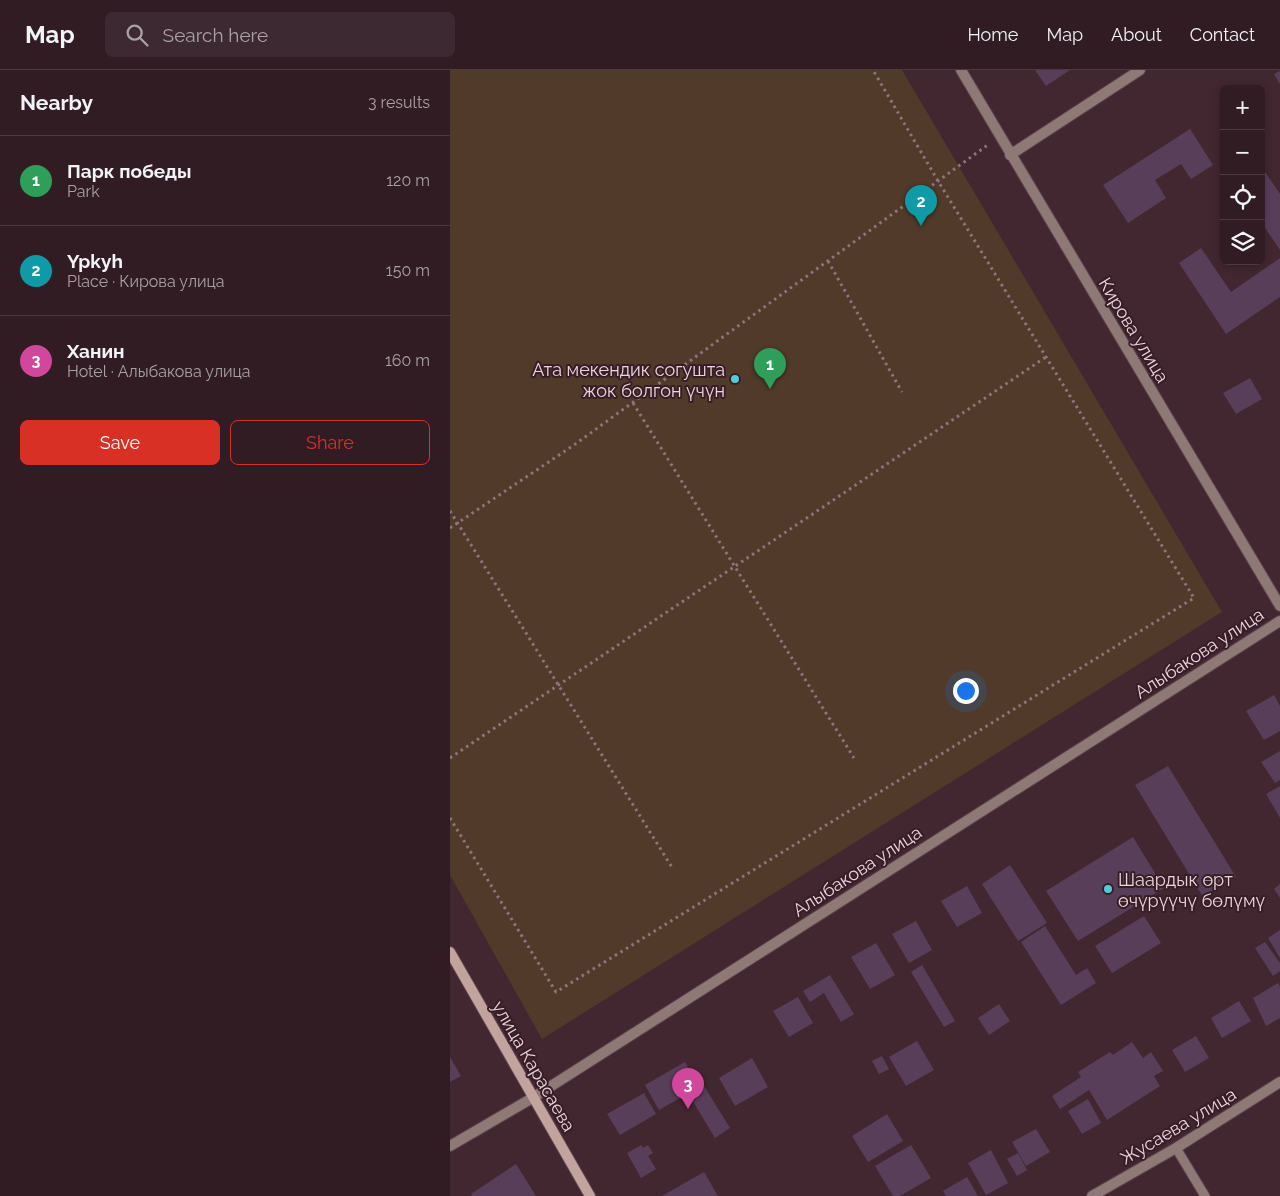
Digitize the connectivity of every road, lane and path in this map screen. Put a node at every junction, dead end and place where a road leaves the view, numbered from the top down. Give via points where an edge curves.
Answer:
1 (873, 70) edge
2 (961, 70) edge
3 (1140, 70) edge
4 (999, 136) junction
5 (1010, 155) junction
6 (938, 181) junction
7 (828, 261) junction
8 (1046, 357) junction
9 (902, 392) dead end
10 (633, 403) junction
11 (450, 512) edge
12 (457, 524) junction
13 (450, 528) edge
14 (735, 567) junction
15 (1280, 606) edge
16 (1280, 621) edge
17 (559, 686) junction
18 (450, 758) edge
19 (854, 758) dead end
20 (450, 818) edge
21 (673, 869) dead end
22 (450, 952) edge
23 (1280, 1082) edge
24 (534, 1097) junction
25 (450, 1146) edge
26 (1176, 1148) junction
27 (590, 1196) edge
28 (1092, 1196) edge
29 (1205, 1196) edge

1 - 6 path
2 - 4 street, Кирова улица
3 - 5 street
4 - 5 street, Кирова улица
4 - 6 path
5 - 15 street, Кирова улица
6 - 7 path
6 - 8 path
7 - 9 path
7 - 10 path
8 - 14 path
8 - 20 path via 1194,598 556,992
10 - 12 path
10 - 14 path
11 - 12 path
12 - 13 path
12 - 17 path
14 - 17 path
14 - 19 path
16 - 24 street, Алыбакова улица
17 - 18 path
17 - 21 path
22 - 24 main road, улица Карасаева
23 - 26 street, Жусаева улица
24 - 25 street, Алыбакова улица
24 - 27 main road, улица Карасаева
26 - 28 street, Жусаева улица
26 - 29 lane

